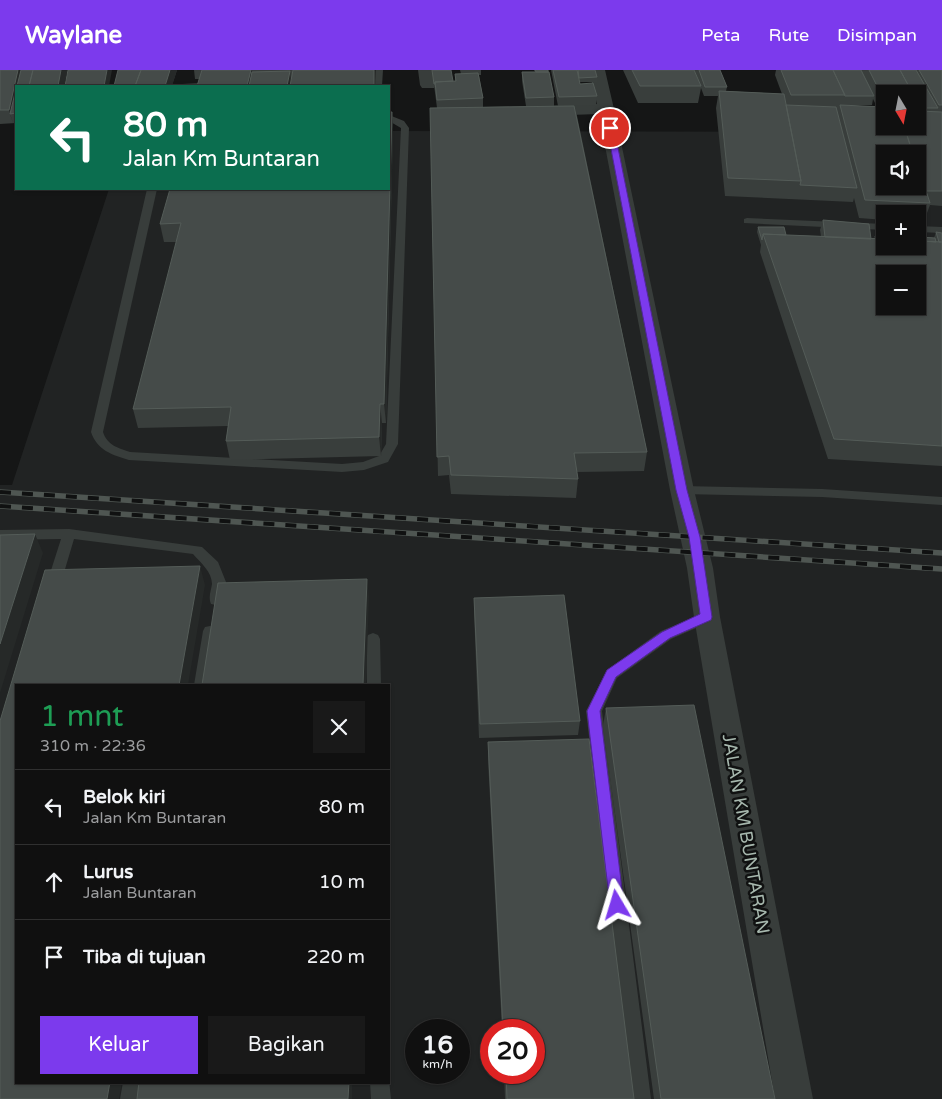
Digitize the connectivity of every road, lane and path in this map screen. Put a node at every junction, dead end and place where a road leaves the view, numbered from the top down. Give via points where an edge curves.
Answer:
1 (379, 70) edge
2 (597, 70) edge
3 (378, 85) edge
4 (606, 109) junction
5 (528, 111) edge
6 (390, 118) edge
7 (152, 190) edge
8 (747, 221) dead end
9 (876, 227) edge
10 (926, 229) edge
11 (942, 230) edge
12 (682, 490) junction
13 (942, 501) edge
14 (69, 534) junction
15 (0, 535) edge
16 (49, 600) edge
17 (707, 617) junction
18 (373, 639) dead end
19 (201, 684) edge
20 (374, 684) edge
21 (133, 1084) edge
22 (380, 1084) edge
23 (130, 1099) edge
24 (381, 1099) edge
25 (641, 1099) edge
26 (794, 1099) edge

1 - 3 lane
2 - 4 street, JALAN KM BUNTARAN
4 - 5 street
4 - 12 street, JALAN KM BUNTARAN
6 - 7 lane via 405,128 392,444 384,458 364,466 342,468 128,456 99,442 96,432
8 - 9 lane
10 - 11 lane
12 - 13 lane via 822,493
12 - 17 street, JALAN KM BUNTARAN via 700,568
14 - 15 lane
14 - 16 lane
14 - 19 lane via 197,550 214,566 219,582
17 - 25 lane via 666,635 612,674 594,711
17 - 26 street, JALAN KM BUNTARAN
18 - 20 lane
21 - 23 lane
22 - 24 lane

